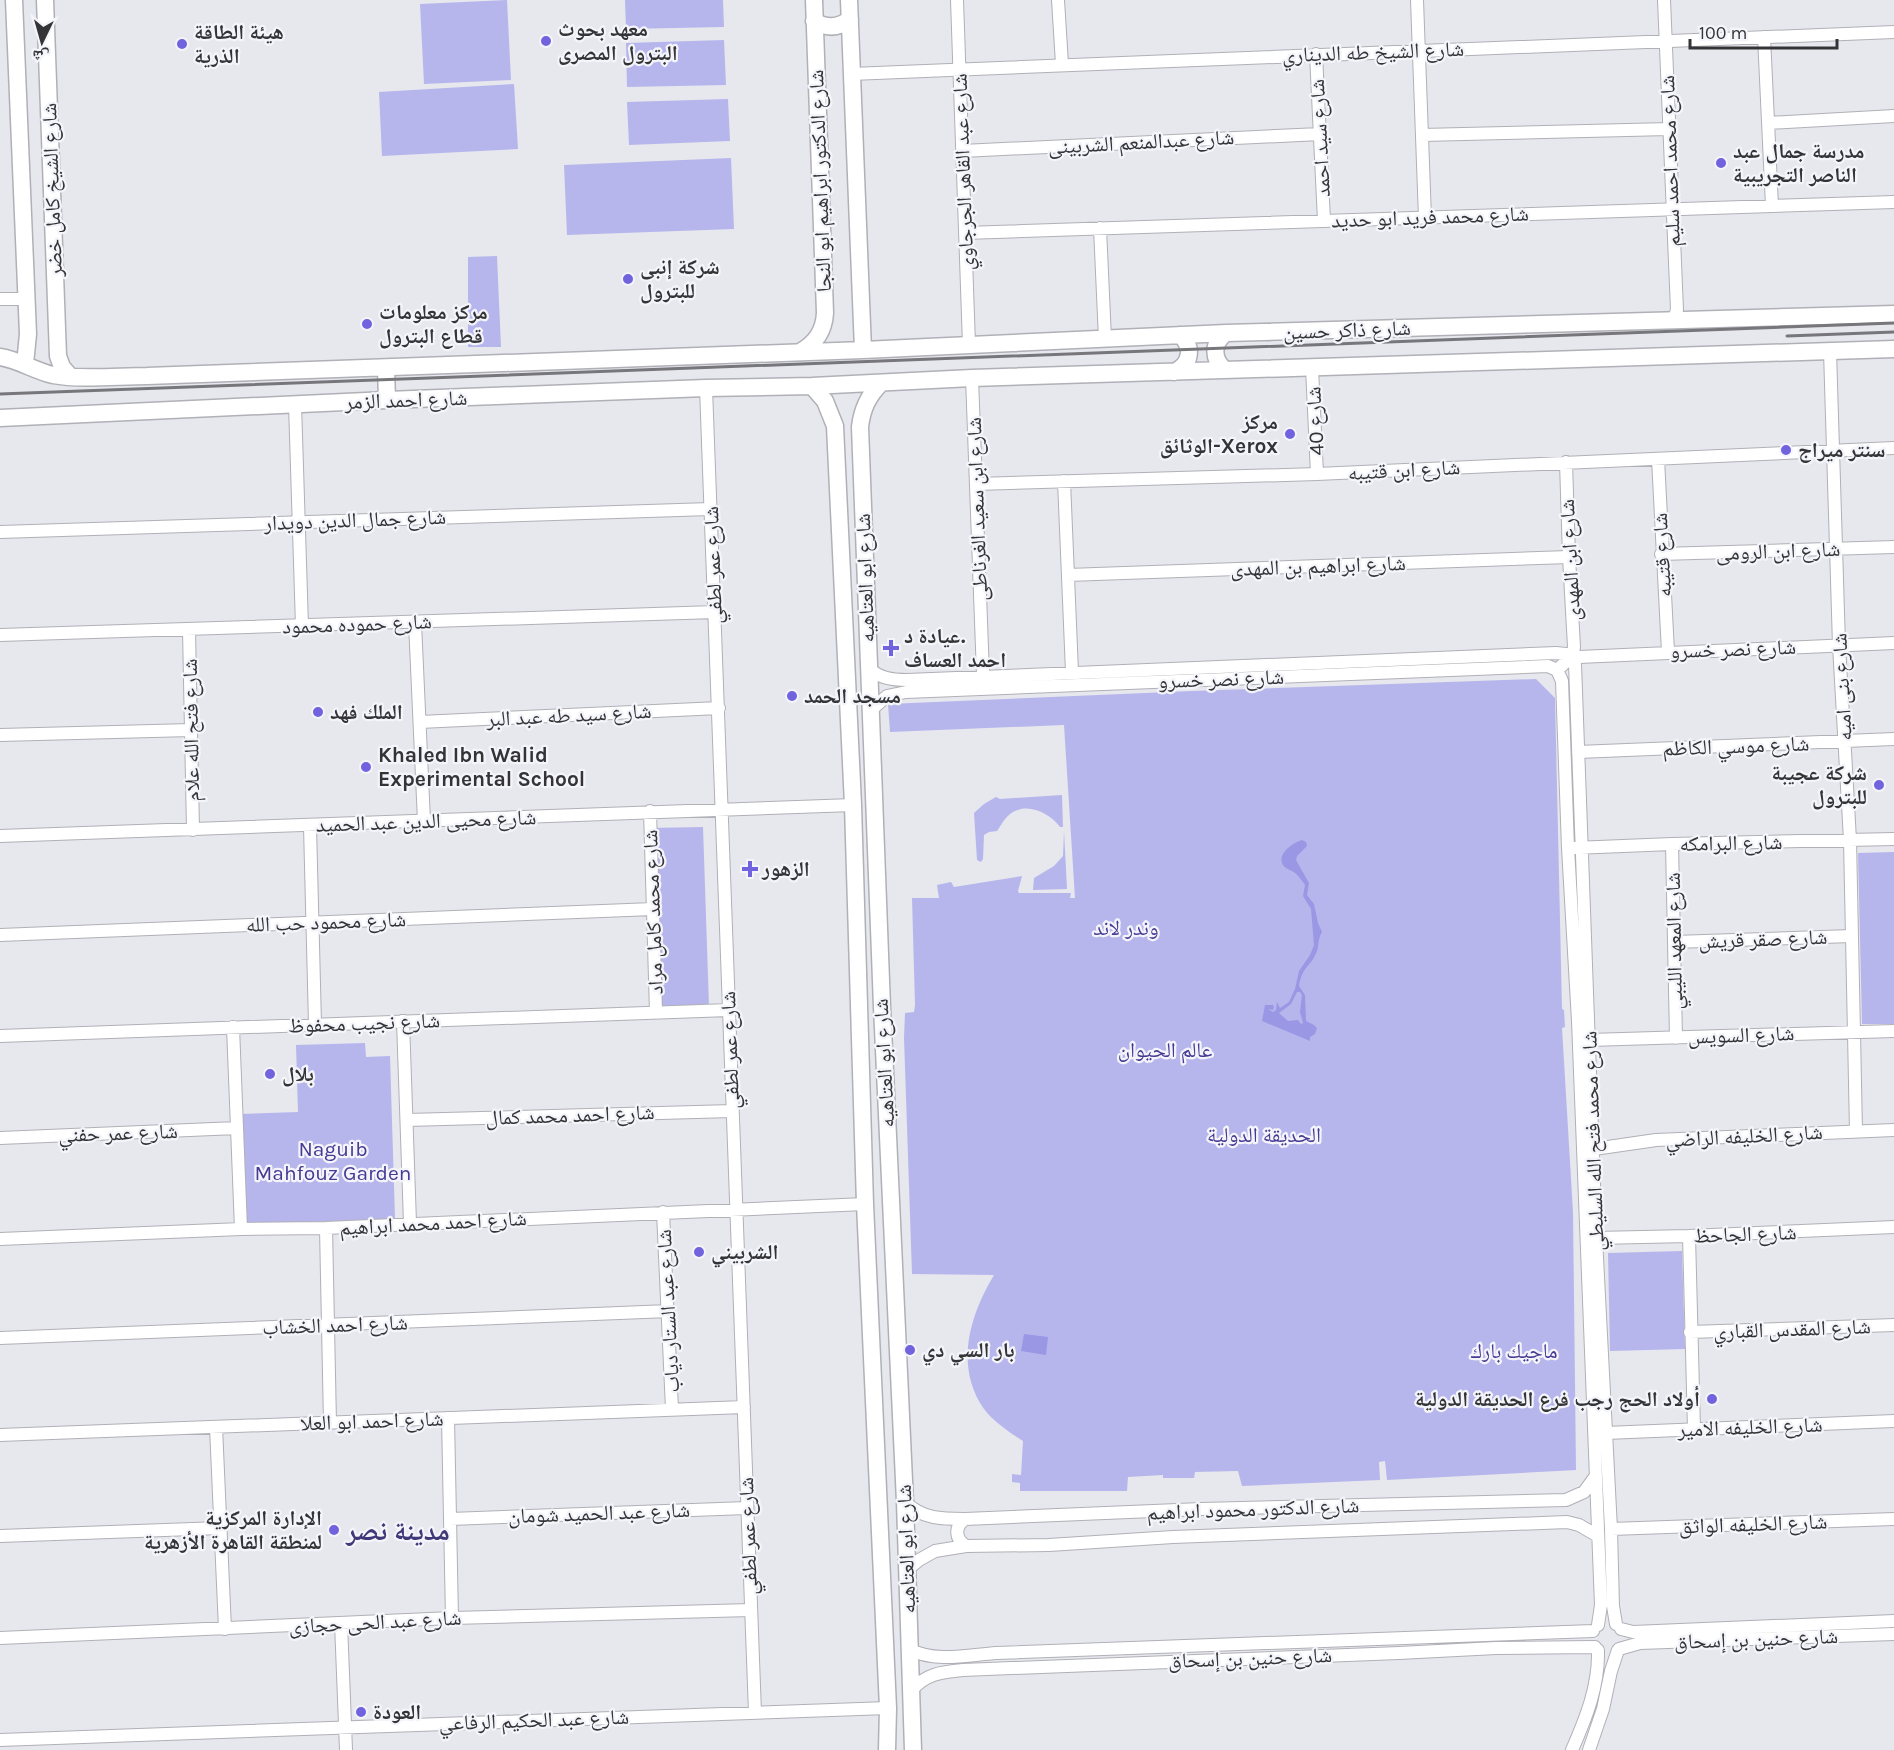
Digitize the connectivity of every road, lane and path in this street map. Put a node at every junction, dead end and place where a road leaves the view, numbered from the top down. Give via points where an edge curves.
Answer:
1 (14, 0) edge
2 (45, 0) edge
3 (814, 0) edge
4 (849, 0) edge
5 (957, 0) edge
6 (1058, 0) edge
7 (1417, 0) edge
8 (1664, 0) edge
9 (850, 19) junction
10 (814, 21) junction
11 (1894, 32) edge
12 (1764, 37) junction
13 (1666, 40) junction
14 (1419, 50) junction
15 (1316, 54) junction
16 (1062, 64) junction
17 (959, 68) junction
18 (851, 74) junction
19 (1894, 116) edge
20 (1768, 123) junction
21 (1669, 129) junction
22 (1320, 134) junction
23 (1422, 135) junction
24 (963, 151) junction
25 (1894, 202) edge
26 (1772, 206) junction
27 (1672, 209) junction
28 (1425, 218) junction
29 (1324, 221) junction
30 (1100, 228) junction
31 (965, 233) junction
32 (56, 298) junction
33 (0, 299) edge
34 (26, 299) junction
35 (1894, 314) edge
36 (1671, 321) junction
37 (1226, 333) junction
38 (1180, 335) junction
39 (1105, 339) junction
40 (969, 345) junction
41 (1894, 349) edge
42 (863, 350) junction
43 (1830, 351) junction
44 (800, 352) junction
45 (0, 357) edge
46 (25, 364) junction
47 (386, 368) junction
48 (1312, 368) junction
49 (1225, 370) junction
50 (1174, 372) junction
51 (70, 376) junction
52 (972, 378) junction
53 (881, 383) junction
54 (812, 386) junction
55 (706, 388) junction
56 (387, 400) junction
57 (295, 404) junction
58 (0, 418) edge
59 (834, 426) junction
60 (860, 427) junction
61 (1894, 448) edge
62 (1832, 451) junction
63 (1658, 459) junction
64 (1566, 462) junction
65 (1317, 474) junction
66 (1064, 481) junction
67 (976, 484) junction
68 (710, 509) junction
69 (298, 522) junction
70 (0, 532) edge
71 (1894, 547) edge
72 (1836, 549) junction
73 (1661, 554) junction
74 (1569, 557) junction
75 (1068, 575) junction
76 (715, 612) junction
77 (415, 623) junction
78 (302, 626) junction
79 (189, 630) junction
80 (0, 635) edge
81 (1894, 643) edge
82 (1839, 645) junction
83 (1573, 652) junction
84 (1668, 652) junction
85 (1551, 663) junction
86 (868, 668) junction
87 (1072, 672) junction
88 (983, 675) junction
89 (906, 686) junction
90 (719, 708) junction
91 (871, 710) junction
92 (420, 722) junction
93 (190, 730) junction
94 (0, 735) edge
95 (1894, 739) edge
96 (1844, 741) junction
97 (1578, 752) junction
98 (853, 805) junction
99 (722, 809) junction
100 (650, 811) junction
101 (424, 821) junction
102 (310, 826) junction
103 (193, 830) junction
104 (0, 836) edge
105 (1894, 839) edge
106 (1851, 840) junction
107 (1672, 844) junction
108 (1568, 848) junction
109 (1582, 848) junction
110 (653, 909) junction
111 (312, 923) junction
112 (0, 936) edge
113 (1852, 936) junction
114 (1674, 942) junction
115 (729, 1010) junction
116 (656, 1012) junction
117 (404, 1021) junction
118 (315, 1024) junction
119 (233, 1027) junction
120 (1894, 1031) edge
121 (1854, 1032) junction
122 (0, 1036) edge
123 (1676, 1038) junction
124 (1589, 1040) junction
125 (732, 1111) junction
126 (407, 1120) junction
127 (237, 1128) junction
128 (1894, 1130) edge
129 (1856, 1131) junction
130 (0, 1138) edge
131 (1594, 1149) junction
132 (865, 1204) junction
133 (737, 1210) junction
134 (663, 1212) junction
135 (410, 1223) junction
136 (1894, 1227) edge
137 (326, 1228) junction
138 (241, 1229) junction
139 (1689, 1236) junction
140 (1596, 1238) junction
141 (0, 1239) edge
142 (669, 1311) junction
143 (1894, 1325) edge
144 (329, 1326) junction
145 (1690, 1332) junction
146 (0, 1338) edge
147 (744, 1407) junction
148 (672, 1409) junction
149 (448, 1418) junction
150 (1894, 1421) edge
151 (330, 1423) junction
152 (216, 1427) junction
153 (1694, 1429) junction
154 (1606, 1433) junction
155 (0, 1435) edge
156 (1595, 1477) junction
157 (1566, 1500) junction
158 (904, 1502) junction
159 (747, 1508) junction
160 (450, 1519) junction
161 (965, 1519) junction
162 (1894, 1519) edge
163 (1567, 1522) junction
164 (220, 1528) junction
165 (1611, 1529) junction
166 (0, 1536) edge
167 (1598, 1536) junction
168 (966, 1546) junction
169 (906, 1571) junction
170 (751, 1610) junction
171 (453, 1618) junction
172 (1894, 1621) edge
173 (341, 1623) junction
174 (1619, 1627) junction
175 (1596, 1628) junction
176 (225, 1629) junction
177 (1894, 1634) edge
178 (0, 1638) edge
179 (909, 1649) junction
180 (1596, 1649) junction
181 (1618, 1649) junction
182 (940, 1657) junction
183 (941, 1672) junction
184 (910, 1691) junction
185 (888, 1708) junction
186 (755, 1713) junction
187 (345, 1727) junction
188 (0, 1740) edge
189 (346, 1750) edge
190 (887, 1750) edge
191 (913, 1750) edge
192 (1572, 1750) edge
193 (1589, 1750) edge

1 - 34 main road, شارع الشيخ كامل خضر
2 - 32 main road, شارع الشيخ كامل خضر
3 - 10 main road, شارع الدكتور ابراهيم ابو النجا
4 - 9 main road, شارع الدكتور ابراهيم ابو النجا
5 - 17 street, شارع عبد القاهر الجرجاوي
6 - 16 street
7 - 14 street
8 - 13 street, شارع محمد احمد سليم
9 - 10 main road via 833,27
9 - 18 main road, شارع الدكتور ابراهيم ابو النجا
10 - 44 main road, شارع الدكتور ابراهيم ابو النجا via 825,313 817,339
11 - 12 street, شارع الشيخ طه الديناري
12 - 13 street, شارع الشيخ طه الديناري
12 - 20 street
13 - 14 street, شارع الشيخ طه الديناري
13 - 21 street, شارع محمد احمد سليم
14 - 15 street, شارع الشيخ طه الديناري
14 - 23 street
15 - 16 street, شارع الشيخ طه الديناري
15 - 22 street, شارع سيد احمد
16 - 17 street, شارع الشيخ طه الديناري
17 - 18 street, شارع الشيخ طه الديناري
17 - 24 street, شارع عبد القاهر الجرجاوي
18 - 42 main road, شارع الدكتور ابراهيم ابو النجا
19 - 20 street
20 - 26 street
21 - 23 street
21 - 27 street, شارع محمد احمد سليم
22 - 24 street, شارع عبدالمنعم الشربينى
22 - 29 street, شارع سيد احمد
23 - 28 street
24 - 31 street, شارع عبد القاهر الجرجاوي
25 - 26 street, شارع محمد فريد ابو حديد
26 - 27 street, شارع محمد فريد ابو حديد
27 - 28 street, شارع محمد فريد ابو حديد
27 - 36 street, شارع محمد احمد سليم via 1677,310
28 - 29 street, شارع محمد فريد ابو حديد
29 - 30 street, شارع محمد فريد ابو حديد
30 - 31 street, شارع محمد فريد ابو حديد
30 - 39 street
31 - 40 street, شارع عبد القاهر الجرجاوي
32 - 34 main road
32 - 51 main road, شارع الشيخ كامل خضر via 58,356
33 - 34 street
34 - 46 main road, شارع الشيخ كامل خضر
35 - 36 main road, شارع ذاكر حسين
36 - 37 main road, شارع ذاكر حسين
37 - 38 main road, شارع ذاكر حسين
37 - 49 main road via 1215,348 1216,358
38 - 39 main road, شارع ذاكر حسين
38 - 50 main road via 1189,355 1186,364
39 - 40 main road, شارع ذاكر حسين
40 - 42 main road, شارع ذاكر حسين
41 - 43 main road, شارع ذاكر حسين
42 - 44 main road, شارع ذاكر حسين
43 - 48 main road, شارع ذاكر حسين
43 - 62 street, شارع بنى اميه
44 - 47 main road, شارع احمد الزمر
45 - 46 main road, شارع احمد الزمر
46 - 51 main road, شارع احمد الزمر via 54,375
47 - 51 main road, شارع احمد الزمر
47 - 56 main road
48 - 49 main road, شارع ذاكر حسين
48 - 65 street, شارع 40
49 - 50 main road, شارع ذاكر حسين
50 - 52 main road, شارع ذاكر حسين
52 - 53 main road, شارع ذاكر حسين
52 - 67 street, شارع ابن سعيد الغرناطى
53 - 54 main road, شارع ذاكر حسين
53 - 60 main road, شارع ابو العتاهيه via 864,407
54 - 55 main road, شارع احمد الزمر
54 - 59 main road, شارع ابو العتاهيه via 825,401
55 - 56 main road, شارع احمد الزمر
55 - 68 street, شارع عمر لطفي
56 - 57 main road, شارع احمد الزمر
57 - 58 main road, شارع احمد الزمر
57 - 69 street
59 - 60 main road via 838,419 849,416
59 - 98 main road, شارع ابو العتاهيه
60 - 86 main road, شارع ابو العتاهيه
61 - 62 street, شارع ابن قتيبه
62 - 63 street, شارع ابن قتيبه
62 - 72 street, شارع بنى اميه
63 - 64 street, شارع ابن قتيبه
63 - 73 street, شارع قتيبه
64 - 65 street, شارع ابن قتيبه
64 - 74 street, شارع ابن المهدى
65 - 66 street, شارع ابن قتيبه
66 - 67 street, شارع ابن قتيبه
66 - 75 street
67 - 88 street, شارع ابن سعيد الغرناطى
68 - 69 street, شارع جمال الدين دويدار
68 - 76 street, شارع عمر لطفي
69 - 70 street, شارع جمال الدين دويدار
69 - 78 street
71 - 72 street, شارع ابن الرومى
72 - 73 street, شارع ابن الرومى
72 - 82 street, شارع بنى اميه
73 - 84 street, شارع قتيبه
74 - 75 street, شارع ابراهيم بن المهدى
74 - 83 street, شارع ابن المهدى
75 - 87 street
76 - 77 street, شارع حموده محمود
76 - 90 street, شارع عمر لطفي
77 - 78 street, شارع حموده محمود
77 - 92 street
78 - 79 street, شارع حموده محمود
79 - 80 street, شارع حموده محمود
79 - 93 street, شارع فتح الله علام
81 - 82 street, شارع نصر خسرو
82 - 84 street, شارع نصر خسرو
82 - 96 street, شارع بنى اميه
83 - 84 street, شارع نصر خسرو via 1586,656
83 - 85 street via 1564,662
83 - 97 street, شارع محمد فتح الله السليطي
85 - 87 street, شارع نصر خسرو
85 - 89 street, شارع نصر خسرو
85 - 108 street, شارع محمد فتح الله السليطي via 1562,681
86 - 89 street, شارع نصر خسرو
86 - 91 main road, شارع ابو العتاهيه
87 - 88 street, شارع نصر خسرو
88 - 89 street, شارع نصر خسرو
89 - 91 street, شارع نصر خسرو
90 - 92 street, شارع سيد طه عبد البر
90 - 99 street, شارع عمر لطفي
91 - 158 main road, شارع ابو العتاهيه
92 - 101 street
93 - 94 street
93 - 103 street, شارع فتح الله علام
95 - 96 street, شارع موسي الكاظم
96 - 97 street, شارع موسي الكاظم
96 - 106 street, شارع بنى اميه
97 - 109 street, شارع محمد فتح الله السليطي
98 - 99 street, شارع محيى الدين عبد الحميد
98 - 132 main road, شارع ابو العتاهيه
99 - 100 street, شارع محيى الدين عبد الحميد
99 - 115 street, شارع عمر لطفي
100 - 101 street, شارع محيى الدين عبد الحميد
100 - 110 street, شارع محمد كامل مراد
101 - 102 street, شارع محيى الدين عبد الحميد
102 - 103 street, شارع محيى الدين عبد الحميد
102 - 111 street
103 - 104 street, شارع محيى الدين عبد الحميد
105 - 106 street, شارع البرامكه
106 - 107 street, شارع البرامكه
106 - 113 street, شارع بنى اميه
107 - 109 street, شارع البرامكه
107 - 114 street, شارع المعهد الليبي
108 - 109 street, شارع البرامكه
108 - 156 street, شارع محمد فتح الله السليطي
109 - 124 street, شارع محمد فتح الله السليطي
110 - 111 street, شارع محمود حب الله
110 - 116 street, شارع محمد كامل مراد
111 - 112 street, شارع محمود حب الله
111 - 118 street
113 - 114 street, شارع صقر قريش
113 - 121 street, شارع بنى اميه
114 - 123 street, شارع المعهد الليبي
115 - 116 street, شارع نجيب محفوظ
115 - 125 street, شارع عمر لطفي
116 - 117 street, شارع نجيب محفوظ
117 - 118 street, شارع نجيب محفوظ
117 - 126 street
118 - 119 street, شارع نجيب محفوظ
119 - 122 street, شارع نجيب محفوظ
119 - 127 street
120 - 121 street, شارع السويس
121 - 123 street, شارع السويس
121 - 129 street, شارع بنى اميه
123 - 124 street, شارع السويس
124 - 131 street, شارع محمد فتح الله السليطي
125 - 126 street, شارع احمد محمد كمال
125 - 133 street, شارع عمر لطفي
126 - 135 street
127 - 130 street, شارع عمر حفني
127 - 138 street
128 - 129 street, شارع الخليفه الراضي
129 - 131 street, شارع الخليفه الراضي via 1656,1140
131 - 140 street, شارع محمد فتح الله السليطي
132 - 133 street, شارع احمد محمد ابراهيم
132 - 185 main road, شارع ابو العتاهيه
133 - 134 street, شارع احمد محمد ابراهيم
133 - 147 street, شارع عمر لطفي
134 - 135 street, شارع احمد محمد ابراهيم
134 - 142 street, شارع عبد الستار دياب
135 - 137 street, شارع احمد محمد ابراهيم
136 - 139 street, شارع الجاحظ
137 - 138 street, شارع احمد محمد ابراهيم
137 - 144 street
138 - 141 street, شارع احمد محمد ابراهيم
139 - 140 street, شارع الجاحظ
139 - 145 street
140 - 154 street, شارع محمد فتح الله السليطي
142 - 144 street, شارع احمد الخشاب
142 - 148 street, شارع عبد الستار دياب
143 - 145 street, شارع المقدس القباري
144 - 146 street, شارع احمد الخشاب
144 - 151 street
145 - 153 street
147 - 148 street, شارع احمد ابو العلا
147 - 159 street, شارع عمر لطفي
148 - 149 street, شارع احمد ابو العلا
149 - 151 street, شارع احمد ابو العلا
149 - 160 street
150 - 153 street, شارع الخليفه الامير
151 - 152 street, شارع احمد ابو العلا
152 - 155 street, شارع احمد ابو العلا
152 - 164 street
153 - 154 street, شارع الخليفه الامير
154 - 165 street, شارع محمد فتح الله السليطي
156 - 157 street via 1584,1492
156 - 167 street, شارع محمد فتح الله السليطي
157 - 161 street, شارع الدكتور محمود ابراهيم
157 - 163 street via 1572,1511
158 - 161 street, شارع الدكتور محمود ابراهيم via 929,1517
158 - 169 main road, شارع ابو العتاهيه
159 - 160 street, شارع عبد الحميد شومان
159 - 170 street, شارع عمر لطفي
160 - 171 street
161 - 168 street via 957,1531 958,1539
162 - 165 street, شارع الخليفه الواثق
163 - 167 street, شارع الدكتور محمود ابراهيم
163 - 168 street, شارع الدكتور محمود ابراهيم
164 - 166 street
164 - 176 street
165 - 174 street, شارع محمد فتح الله السليطي via 1613,1606
167 - 175 street, شارع محمد فتح الله السليطي via 1600,1605
168 - 169 street, شارع الدكتور محمود ابراهيم via 935,1551
169 - 179 main road, شارع ابو العتاهيه
170 - 171 street, شارع عبد الحى حجازى
170 - 186 street, شارع عمر لطفي
171 - 173 street, شارع عبد الحى حجازى
172 - 174 street, شارع حنين بن إسحاق via 1633,1632
173 - 176 street, شارع عبد الحى حجازى
173 - 187 street
174 - 175 street via 1610,1622
174 - 181 street via 1623,1639
175 - 180 street via 1592,1636
175 - 182 street, شارع حنين بن إسحاق
176 - 178 street, شارع عبد الحى حجازى
177 - 181 street, شارع حنين بن إسحاق via 1640,1643
179 - 182 street, شارع حنين بن إسحاق
179 - 184 main road, شارع ابو العتاهيه
180 - 181 street via 1608,1654
180 - 183 street, شارع حنين بن إسحاق via 1496,1647
180 - 192 street via 1597,1672 1590,1706
181 - 193 street
182 - 183 street via 937,1665
183 - 184 street, شارع حنين بن إسحاق
184 - 191 main road, شارع ابو العتاهيه
185 - 186 street, شارع عبد الحكيم الرفاعي
185 - 190 main road, شارع ابو العتاهيه
186 - 187 street, شارع عبد الحكيم الرفاعي
187 - 188 street, شارع عبد الحكيم الرفاعي
187 - 189 street

